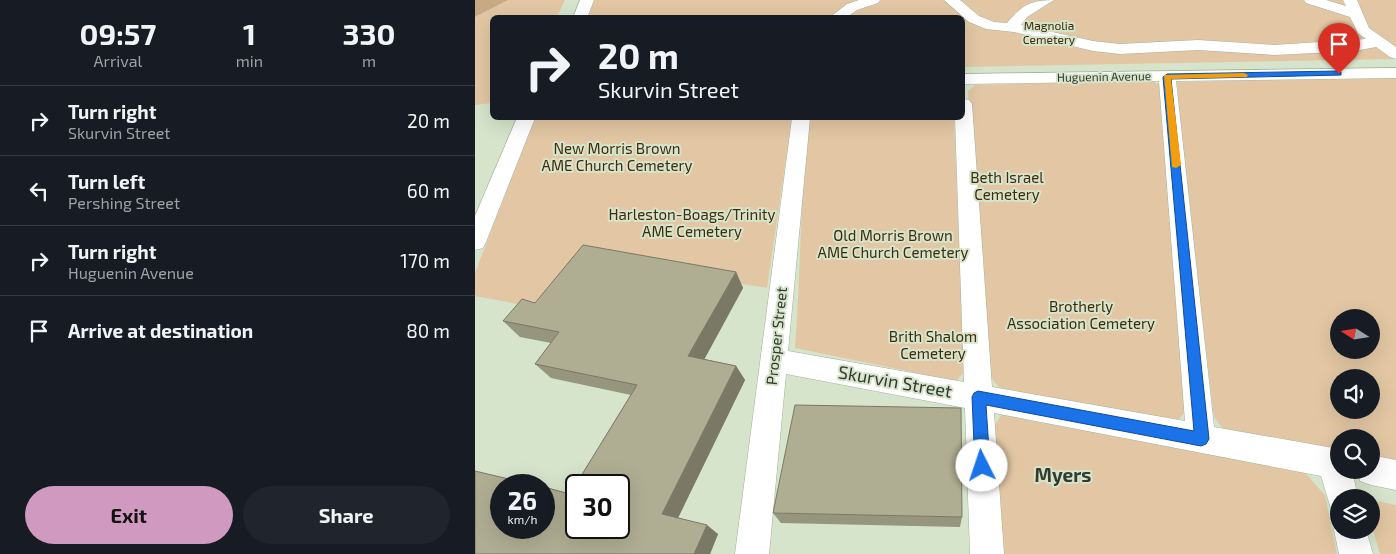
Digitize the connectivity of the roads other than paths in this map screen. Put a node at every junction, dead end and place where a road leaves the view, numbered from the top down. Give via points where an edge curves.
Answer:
1 (574, 0) edge
2 (587, 0) edge
3 (873, 0) edge
4 (951, 0) edge
5 (1047, 0) edge
6 (1311, 0) edge
7 (1353, 7) edge
8 (568, 15) edge
9 (581, 15) edge
10 (840, 15) edge
11 (991, 26) junction
12 (1011, 28) junction
13 (969, 31) dead end
14 (1378, 42) junction
15 (1396, 54) edge
16 (1396, 73) edge
17 (1167, 77) junction
18 (965, 79) edge
19 (525, 120) edge
20 (801, 120) edge
21 (964, 120) edge
22 (475, 242) edge
23 (774, 369) junction
24 (978, 397) junction
25 (1201, 439) junction
26 (1330, 462) edge
27 (1380, 472) edge
28 (1396, 475) edge
29 (1352, 539) edge
30 (752, 554) edge
31 (987, 554) edge
32 (1356, 554) edge

1 - 8 street
2 - 9 street
3 - 10 street
4 - 11 street via 974,19
5 - 12 street via 1022,14
6 - 7 street
7 - 14 street via 1363,30
11 - 12 street
11 - 13 street
12 - 14 street via 1120,49 1198,45 1274,50
14 - 15 street
16 - 17 street, Huguenin Avenue
17 - 18 street, Huguenin Avenue
17 - 25 street
19 - 22 street
20 - 23 street, Prosper Street
21 - 24 street
23 - 24 street, Skurvin Street
23 - 30 street, Prosper Street
24 - 25 street, Skurvin Street
24 - 31 street
25 - 26 street, Skurvin Street
27 - 28 street
29 - 32 street

